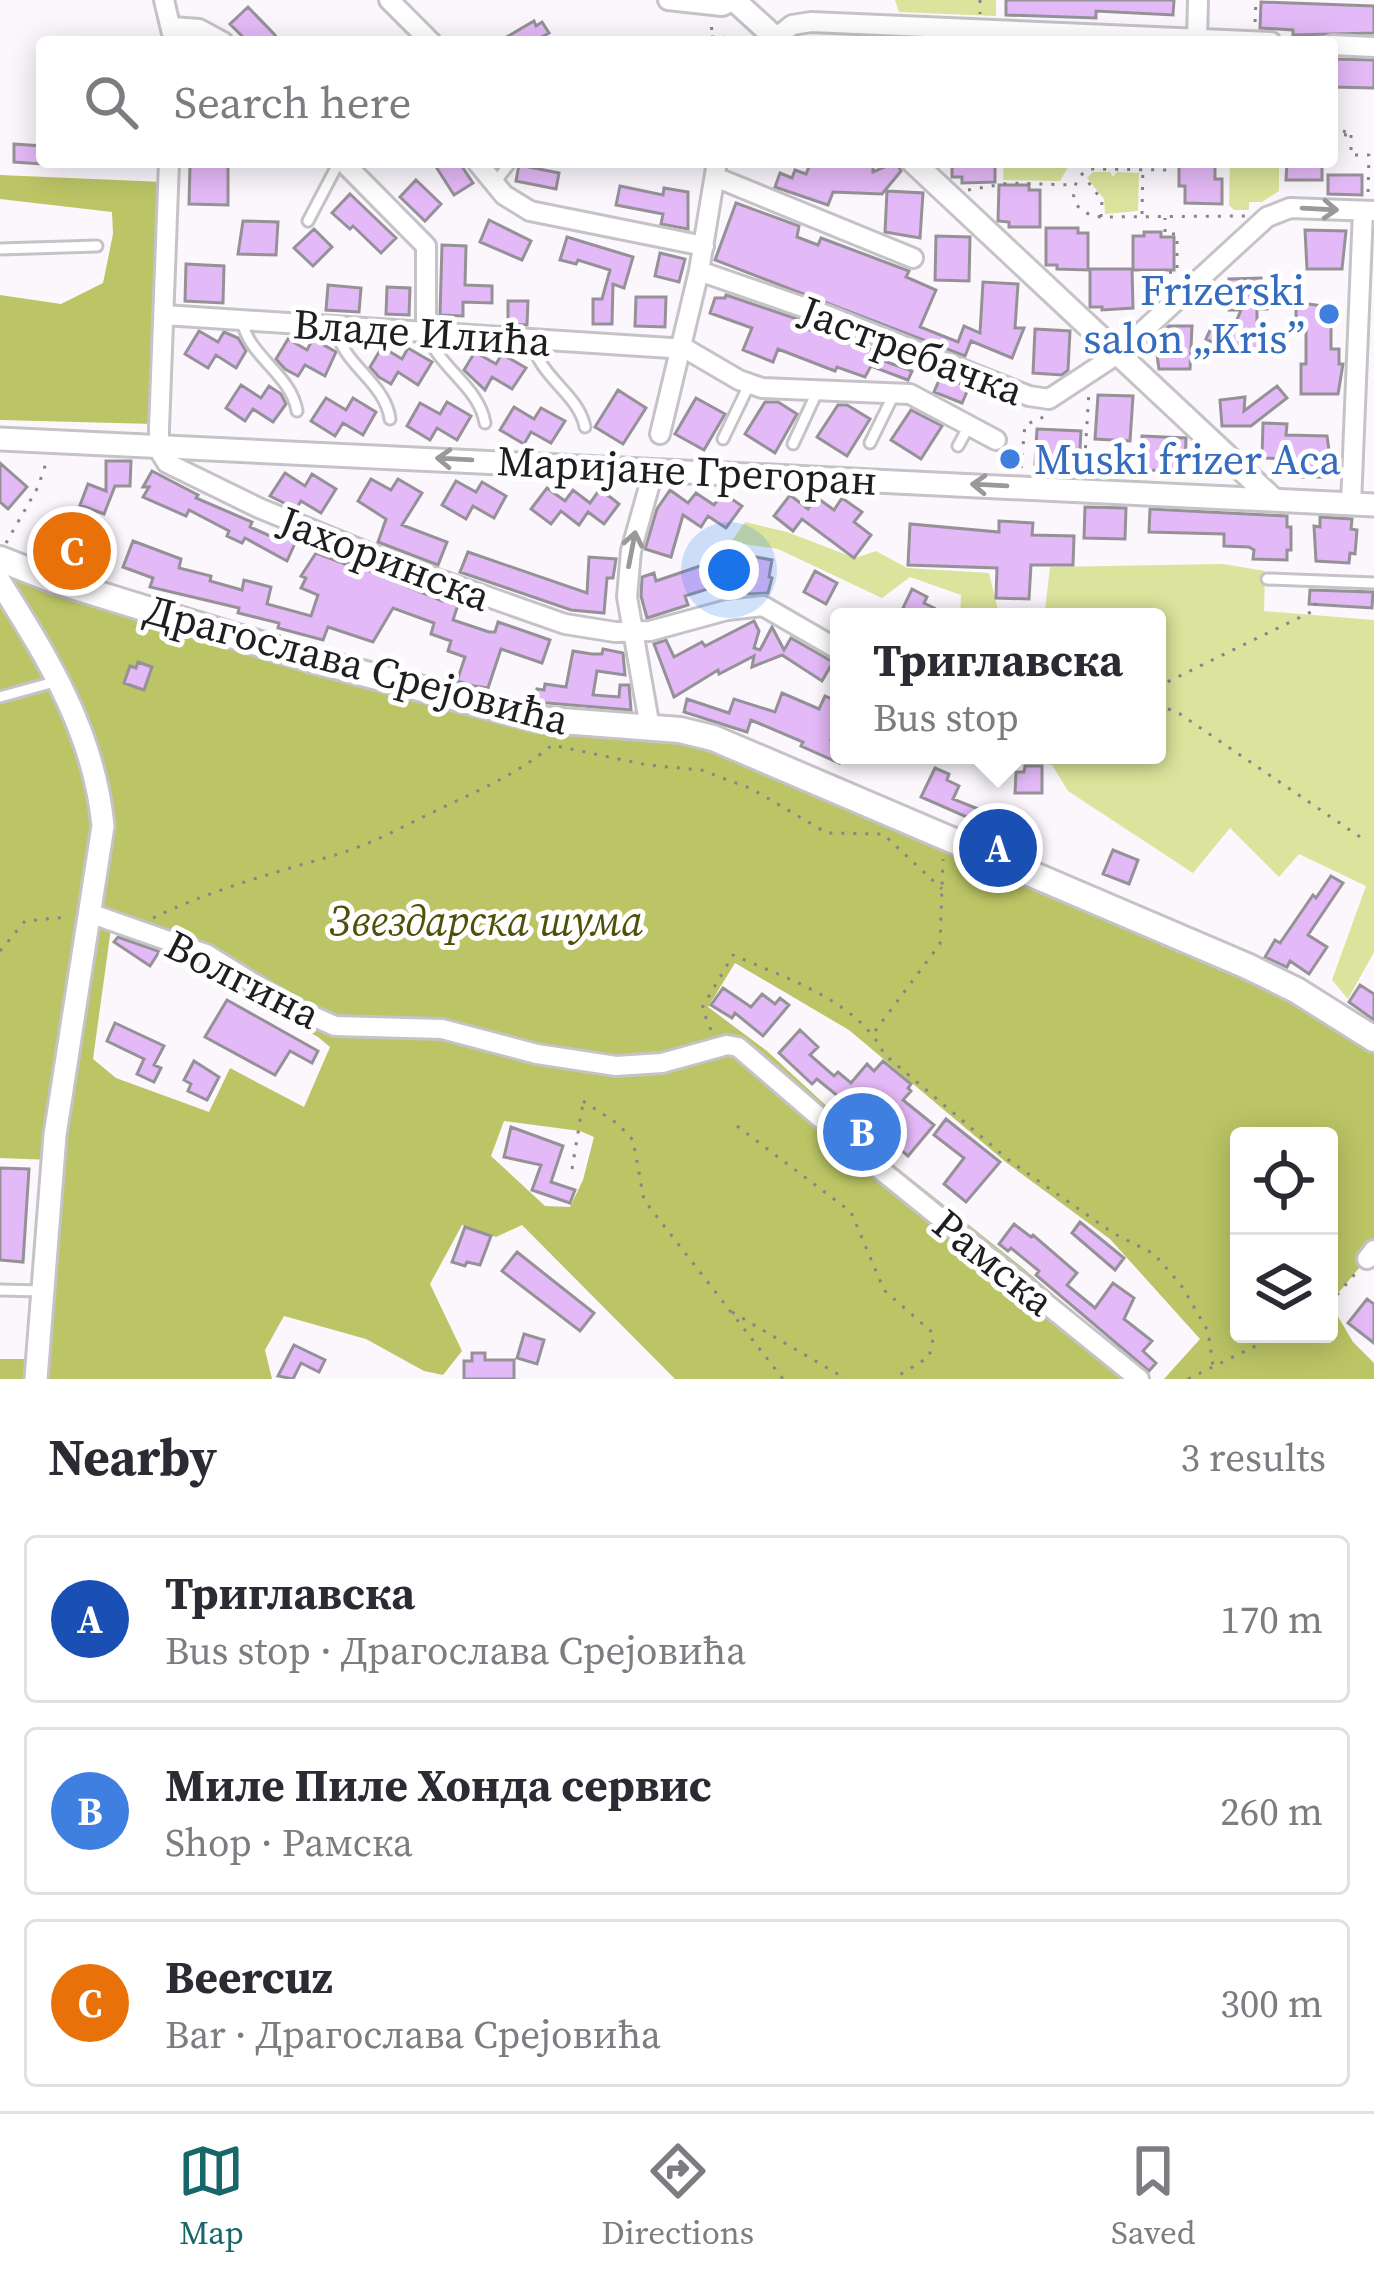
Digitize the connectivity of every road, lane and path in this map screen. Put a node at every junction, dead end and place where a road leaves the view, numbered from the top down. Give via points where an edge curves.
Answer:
1 (164, 0) edge
2 (389, 0) edge
3 (668, 0) edge
4 (980, 0) edge
5 (1198, 0) edge
6 (1256, 0) edge
7 (728, 1) edge
8 (980, 16) dead end
9 (173, 34) edge
10 (212, 36) edge
11 (425, 36) edge
12 (712, 36) edge
13 (769, 36) edge
14 (779, 36) edge
15 (1032, 36) edge
16 (1197, 36) edge
17 (1263, 36) edge
18 (1338, 45) edge
19 (1374, 47) edge
20 (1338, 129) edge
21 (1338, 134) edge
22 (1351, 135) junction
23 (1372, 155) edge
24 (170, 168) edge
25 (338, 168) edge
26 (347, 168) edge
27 (482, 168) edge
28 (506, 168) edge
29 (919, 168) edge
30 (1079, 168) edge
31 (1168, 168) edge
32 (1143, 169) junction
33 (716, 170) edge
34 (1082, 174) junction
35 (493, 184) junction
36 (1073, 185) junction
37 (960, 191) dead end
38 (1368, 210) edge
39 (1268, 214) junction
40 (1101, 217) junction
41 (1142, 217) junction
42 (1165, 217) junction
43 (308, 221) dead end
44 (97, 246) dead end
45 (704, 246) junction
46 (0, 249) edge
47 (913, 258) dead end
48 (699, 271) junction
49 (1162, 302) dead end
50 (164, 315) junction
51 (242, 321) junction
52 (336, 326) junction
53 (426, 331) junction
54 (532, 338) junction
55 (679, 348) junction
56 (1119, 353) junction
57 (1091, 375) junction
58 (748, 385) junction
59 (818, 390) junction
60 (896, 392) junction
61 (1049, 399) junction
62 (297, 411) dead end
63 (390, 419) dead end
64 (485, 423) dead end
65 (969, 426) junction
66 (586, 427) dead end
67 (1016, 428) dead end
68 (1023, 430) junction
69 (660, 434) dead end
70 (0, 439) edge
71 (723, 439) dead end
72 (996, 440) dead end
73 (869, 443) dead end
74 (159, 444) junction
75 (793, 444) dead end
76 (958, 446) dead end
77 (49, 456) dead end
78 (654, 469) junction
79 (1020, 476) dead end
80 (1083, 479) dead end
81 (1273, 499) junction
82 (1362, 504) edge
83 (2, 552) edge
84 (1267, 579) dead end
85 (0, 581) edge
86 (1317, 581) junction
87 (1374, 583) edge
88 (632, 632) junction
89 (830, 645) edge
90 (61, 680) junction
91 (1166, 682) edge
92 (0, 697) edge
93 (1166, 708) edge
94 (650, 728) junction
95 (951, 840) junction
96 (1366, 841) dead end
97 (942, 889) junction
98 (83, 915) junction
99 (136, 927) junction
100 (0, 951) edge
101 (874, 1033) junction
102 (1374, 1039) edge
103 (731, 1048) junction
104 (737, 1126) dead end
105 (572, 1169) dead end
106 (1371, 1254) edge
107 (0, 1290) edge
108 (42, 1291) junction
109 (1338, 1293) edge
110 (730, 1311) junction
111 (1261, 1343) edge
112 (1213, 1366) junction
113 (36, 1379) edge
114 (783, 1379) edge
115 (846, 1379) edge
116 (892, 1379) edge
117 (1138, 1379) edge
118 (1188, 1379) edge

1 - 9 street
2 - 11 street
3 - 7 street
4 - 8 path
5 - 16 street
6 - 17 path
7 - 12 path
7 - 13 street
9 - 10 street via 200,29
14 - 15 street via 811,22
18 - 19 street
20 - 22 path
21 - 22 path
22 - 23 path via 1351,155
23 - 38 path
24 - 50 street
25 - 43 lane
26 - 53 street via 425,246
27 - 35 street
28 - 35 lane
29 - 56 street
30 - 34 path
31 - 32 path
32 - 34 path
32 - 41 path
33 - 45 street
33 - 47 street
34 - 36 path
34 - 40 path via 1102,200
35 - 45 street via 540,215
36 - 37 path
36 - 40 path via 1078,208
39 -> 38 street
38 - 82 street
39 - 42 path
39 - 56 street, Јастребачка
40 - 41 path
41 - 42 path
42 - 49 path via 1165,234 1177,234 1177,272 1155,273
44 - 46 lane
45 - 48 street
48 - 55 street
48 - 61 street, Јастребачка
50 - 51 street, Владе Илића
50 - 74 street
51 - 52 street, Владе Илића
51 - 62 lane
52 - 53 street, Владе Илића
52 - 63 lane via 342,348 386,400
53 - 54 street, Владе Илића
53 - 64 lane
54 - 55 street, Владе Илића
54 - 66 lane via 538,361
55 - 58 street
55 - 69 street
56 - 57 street, Јастребачка
56 - 81 street
57 - 61 street, Јастребачка
57 - 80 path
58 - 59 street
58 - 71 lane
59 - 60 street
59 - 75 lane
60 - 65 street
60 - 73 lane
61 - 68 path via 1046,418
65 - 72 street
65 - 76 lane
67 - 68 path
68 - 79 path
70 - 74 street, Маријане Грегоран
78 -> 74 street, Маријане Грегоран
74 - 88 street, Јахоринска via 176,469 403,567 565,624
77 - 83 path
81 -> 78 street, Маријане Грегоран
88 -> 78 street via 631,551
81 - 82 street, Маријане Грегоран
83 - 94 main road, Драгослава Срејовића via 56,581 308,659 536,719
84 - 86 lane
85 - 90 street
86 - 87 lane
86 - 91 path via 1316,610
88 - 89 street, Јахоринска via 763,606
88 - 94 street
90 - 92 lane
90 - 98 street via 100,794 102,845
93 - 96 path
94 - 95 main road, Драгослава Срејовића via 728,743
95 - 97 path
95 - 102 main road, Драгослава Срејовића via 1247,966
97 - 99 path via 883,833 827,833 701,770 552,745 522,770 369,842 188,901
97 - 101 path via 940,944
98 - 99 street, Волгина
98 - 100 path via 26,921
98 - 108 street
99 - 103 street, Волгина via 225,963 335,1026 442,1029 537,1054 640,1066
101 - 103 path via 809,988 734,955 702,1007
101 - 112 path via 884,1054 1010,1161 1154,1254 1208,1331
103 - 117 street, Рамска
104 - 116 path via 851,1212 884,1290 934,1334 928,1357
105 - 110 path via 583,1101 632,1140 644,1200
106 - 109 path
107 - 108 lane
108 - 113 street
110 - 114 path
110 - 115 path
111 - 112 path
112 - 118 path

